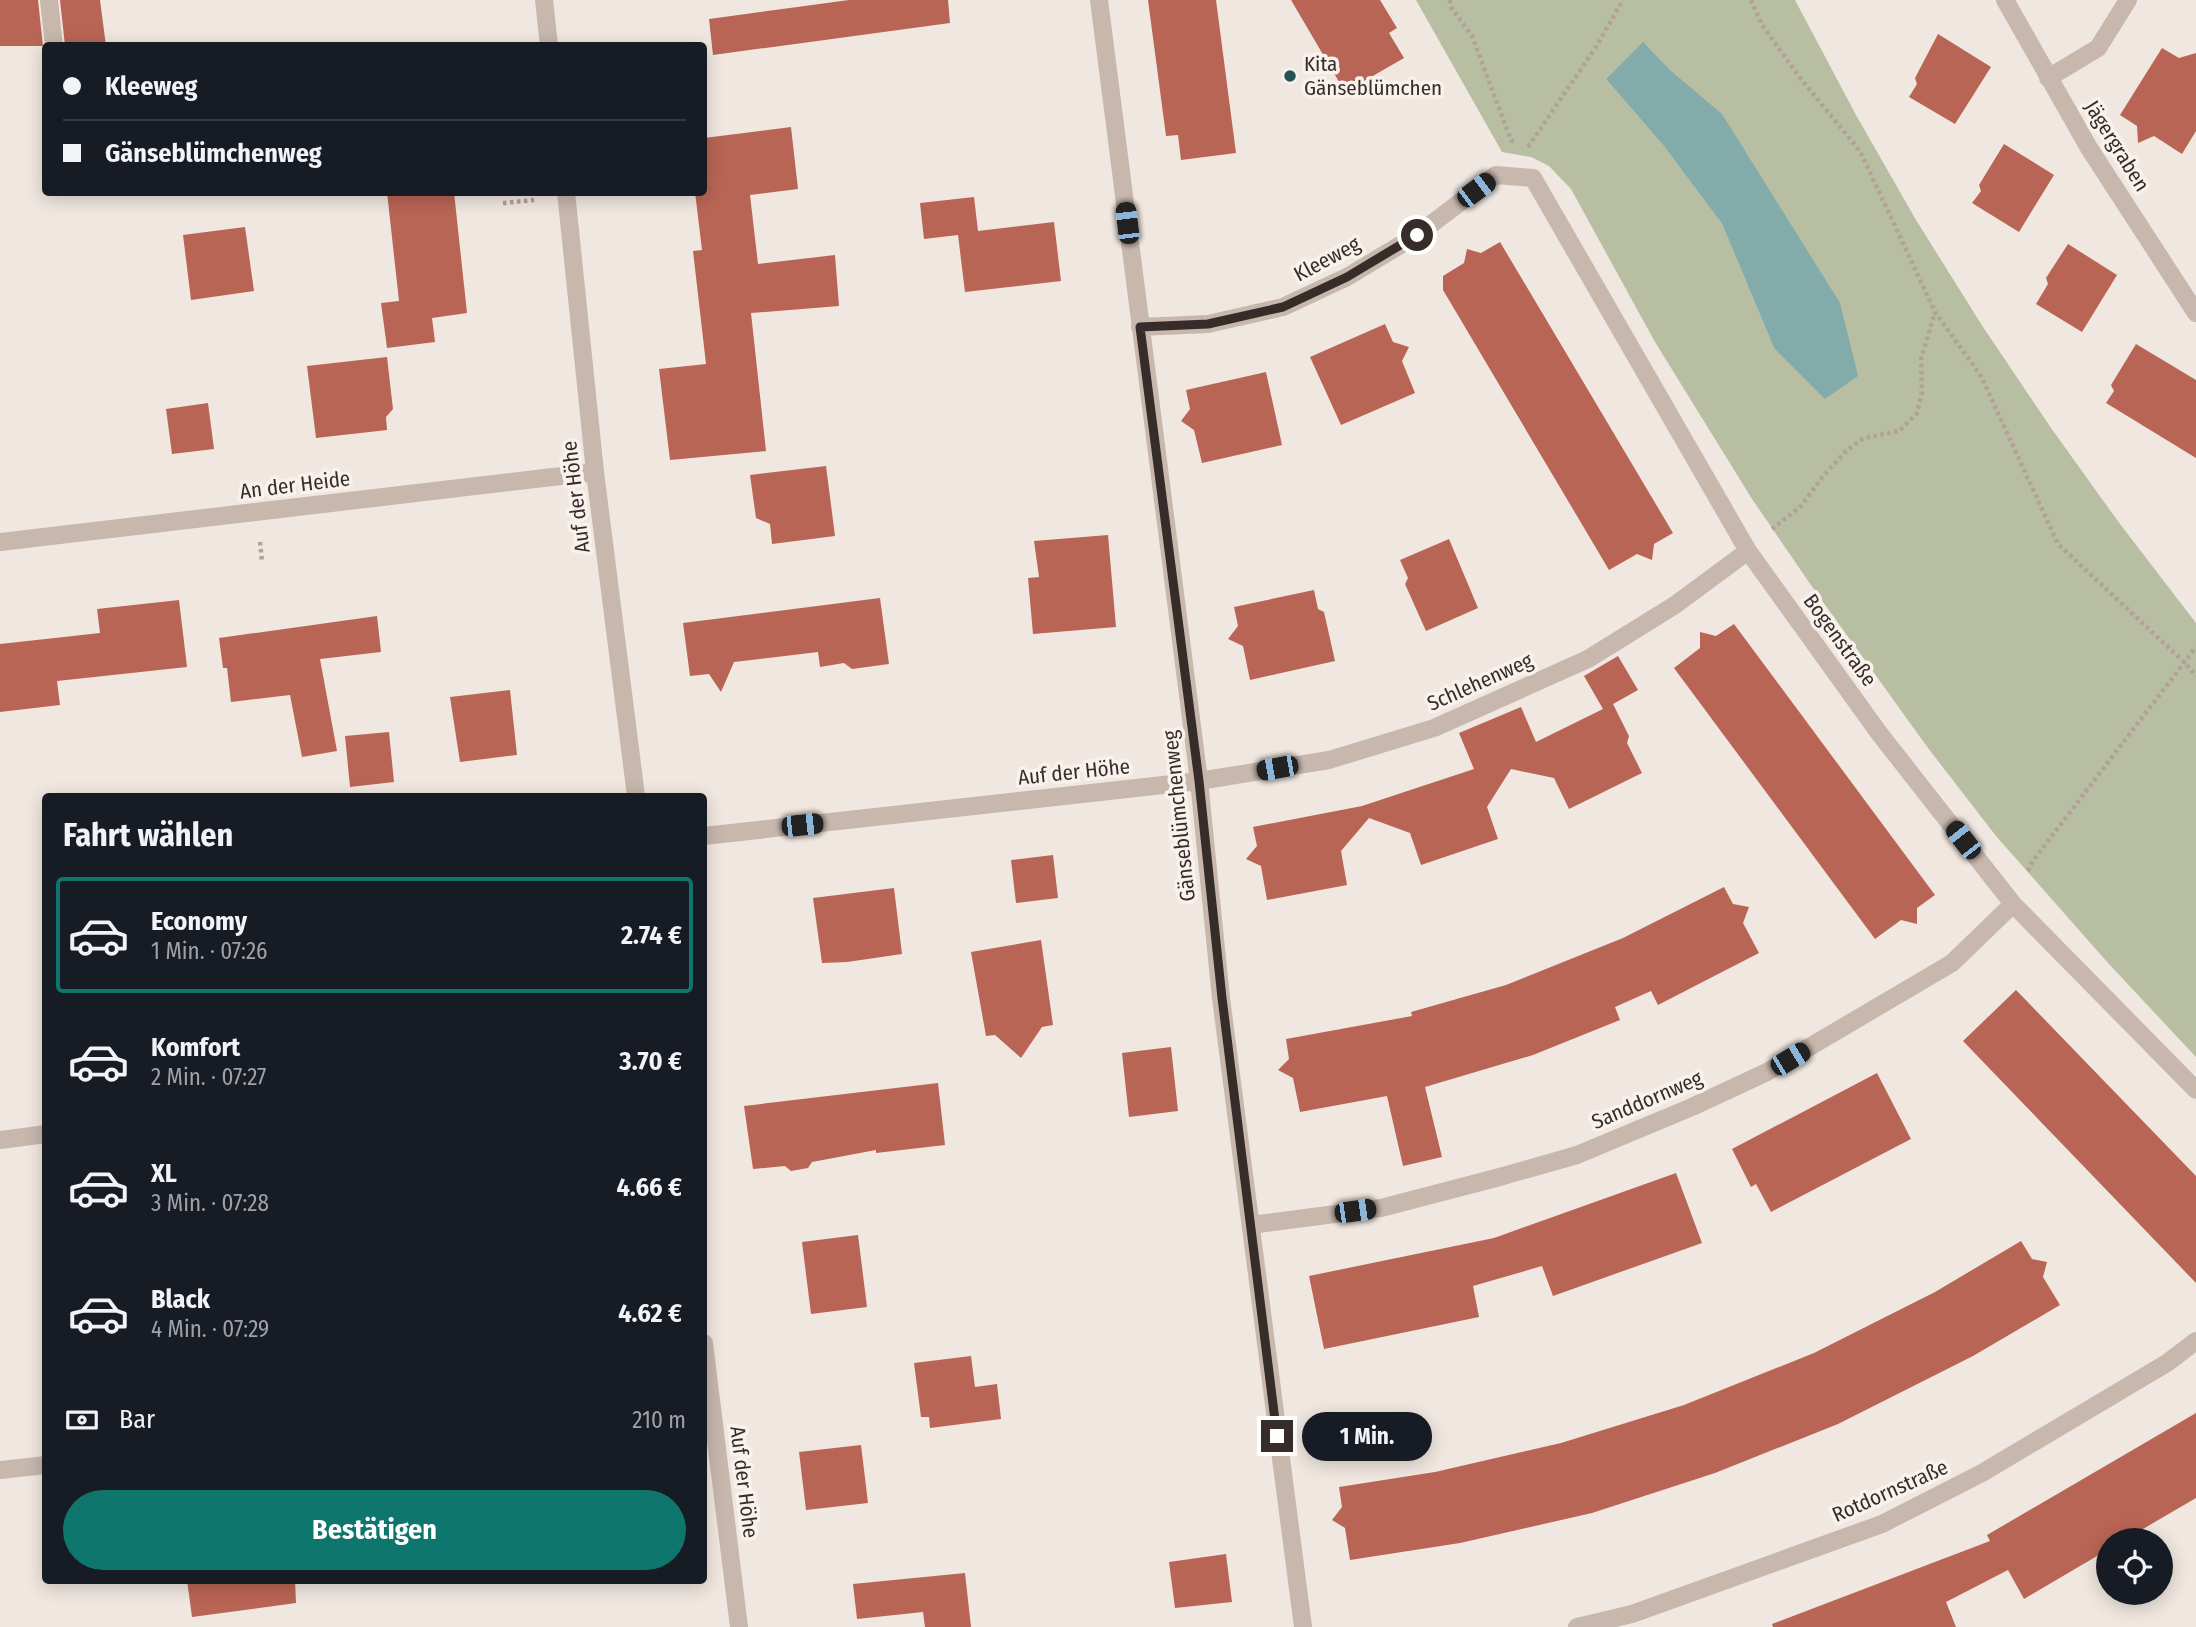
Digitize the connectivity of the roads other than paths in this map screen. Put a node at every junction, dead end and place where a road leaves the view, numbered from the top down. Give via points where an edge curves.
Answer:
1 (49, 0) edge
2 (544, 0) edge
3 (1099, 0) edge
4 (2005, 0) edge
5 (2128, 0) edge
6 (54, 42) edge
7 (549, 42) edge
8 (2048, 78) junction
9 (1513, 176) joint
10 (566, 196) edge
11 (2196, 313) edge
12 (1140, 327) junction
13 (595, 472) junction
14 (0, 542) edge
15 (1748, 551) junction
16 (1199, 781) junction
17 (636, 793) edge
18 (707, 836) edge
19 (2013, 904) junction
20 (2196, 1090) edge
21 (42, 1135) edge
22 (0, 1140) edge
23 (1251, 1225) junction
24 (2196, 1341) edge
25 (707, 1389) edge
26 (42, 1466) edge
27 (0, 1471) edge
28 (739, 1627) edge
29 (1303, 1627) edge
30 (1577, 1627) edge

1 - 6 street
2 - 7 street
3 - 12 street, Gänseblümchenweg
4 - 8 street, Jägergraben
5 - 8 street via 2098,48
8 - 11 street, Jägergraben
9 - 12 street, Kleeweg via 1496,176 1417,235 1347,277 1283,307 1208,324
9 - 15 street, Bogenstraße via 1533,178
10 - 13 street, Auf der Höhe
12 - 16 street, Gänseblümchenweg
13 - 14 street, An der Heide
13 - 17 street, Auf der Höhe
15 - 16 street, Schlehenweg via 1675,605 1588,659 1434,728 1329,760
15 - 19 street, Bogenstraße via 1879,733
16 - 18 street, Auf der Höhe
16 - 23 street, Gänseblümchenweg
19 - 20 street, Bogenstraße
19 - 23 street, Sanddornweg via 1952,963 1767,1072 1577,1155 1381,1208
21 - 22 street
23 - 29 street, Gänseblümchenweg
24 - 30 street, Rotdornstraße via 1982,1473 1882,1524 1632,1614
25 - 28 street, Auf der Höhe
26 - 27 street

